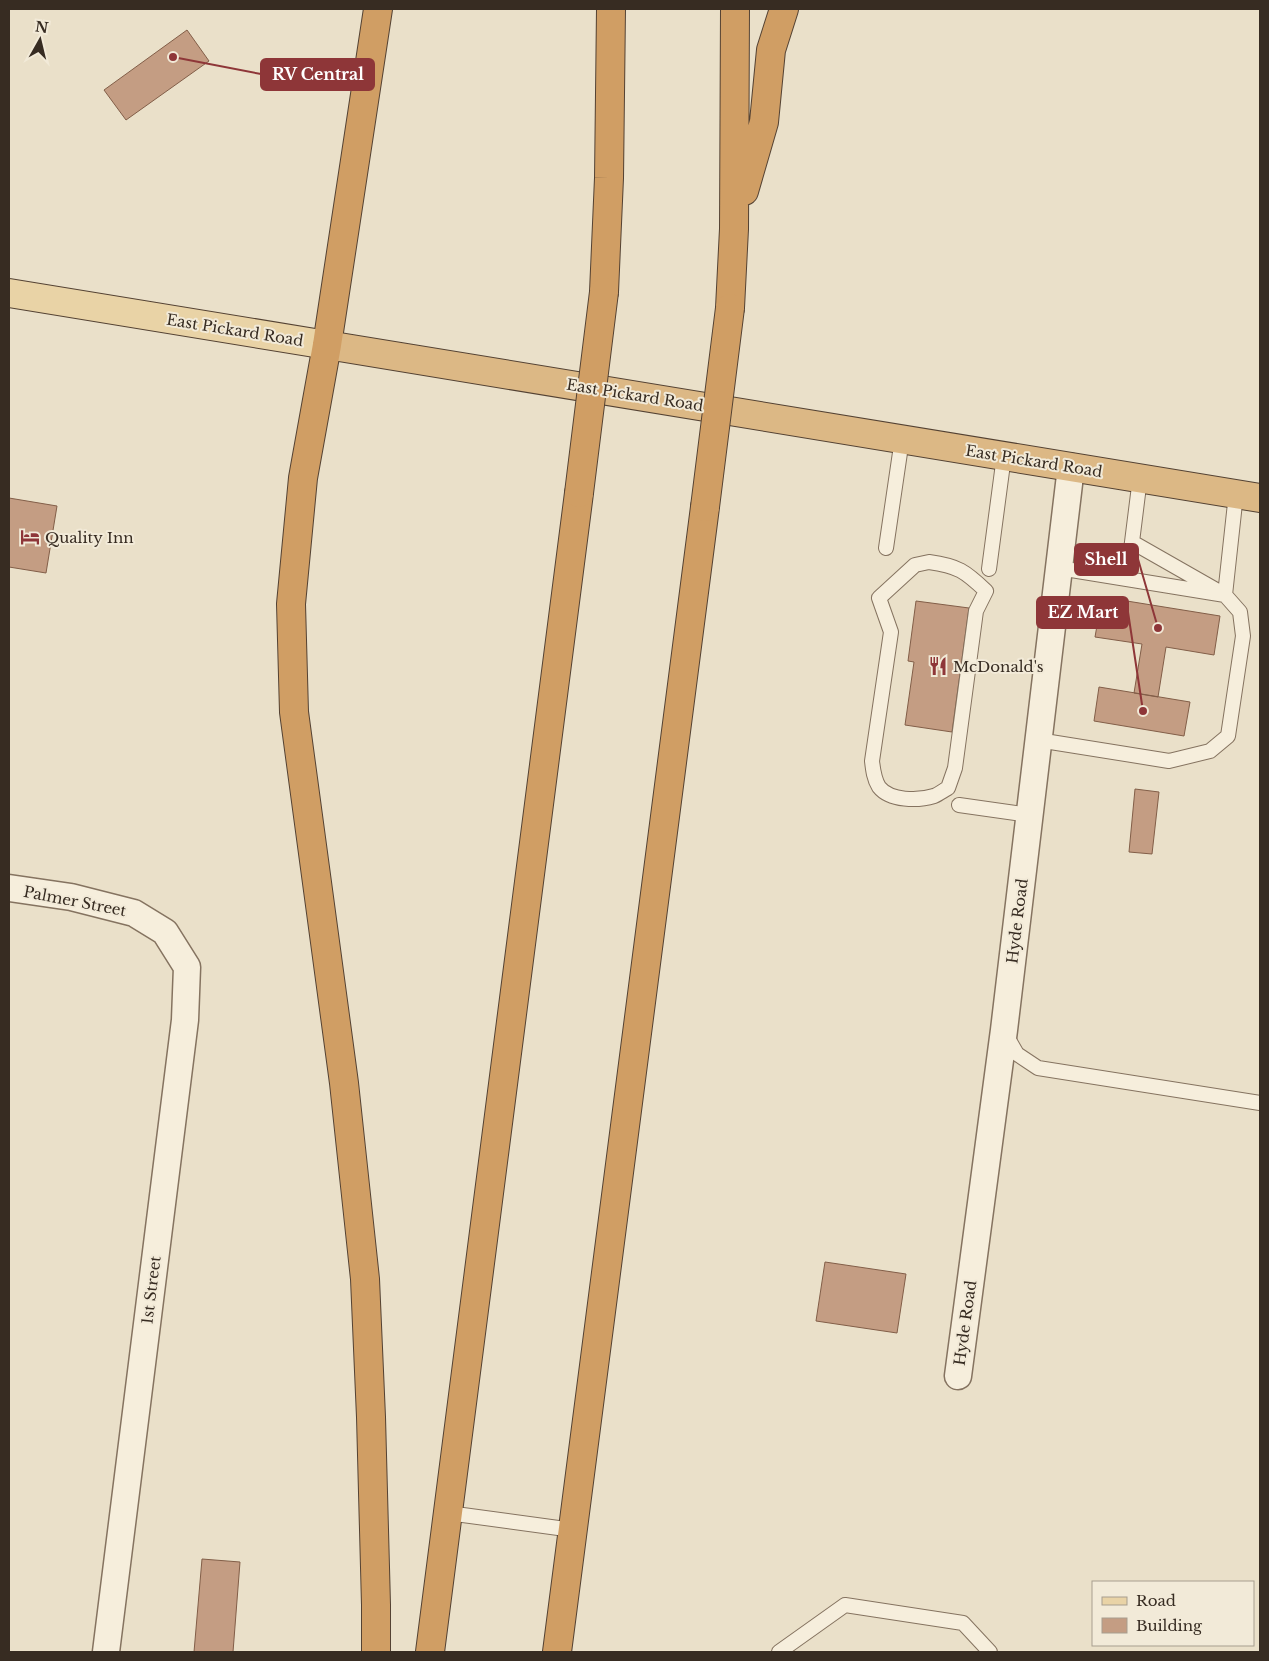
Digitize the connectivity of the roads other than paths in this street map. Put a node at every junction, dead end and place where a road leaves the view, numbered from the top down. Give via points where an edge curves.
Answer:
1 (378, 9) edge
2 (611, 9) edge
3 (735, 9) edge
4 (784, 9) edge
5 (734, 229) junction
6 (9, 293) edge
7 (327, 344) junction
8 (902, 439) junction
9 (1004, 456) junction
10 (1071, 466) junction
11 (1140, 478) junction
12 (1248, 496) edge
13 (1132, 542) junction
14 (886, 548) dead end
15 (1059, 568) junction
16 (989, 569) dead end
17 (1126, 579) junction
18 (1226, 595) junction
19 (879, 598) joint
20 (1038, 740) junction
21 (959, 806) dead end
22 (1030, 815) junction
23 (9, 888) edge
24 (165, 932) joint
25 (1004, 1030) junction
26 (1260, 1103) edge
27 (958, 1376) dead end
28 (448, 1513) junction
29 (573, 1530) junction
30 (106, 1652) edge
31 (376, 1652) edge
32 (430, 1652) edge
33 (557, 1652) edge
34 (779, 1652) edge
35 (990, 1652) edge

1 - 7 highway
2 - 28 highway, bridge via 604,292
3 - 5 highway
4 - 5 highway via 771,50 764,122
5 - 29 highway, bridge via 730,308
6 - 7 main road, East Pickard Road
7 - 8 highway, East Pickard Road
7 - 31 highway via 302,478 291,604 294,712 344,1083 365,1279
8 - 9 highway, East Pickard Road
8 - 14 lane
9 - 10 highway, East Pickard Road
9 - 16 lane
10 - 11 highway, East Pickard Road
10 - 15 street, Hyde Road
11 - 12 highway, East Pickard Road
11 - 13 lane
12 - 18 lane
13 - 17 lane
13 - 18 lane
15 - 17 lane
15 - 20 street, Hyde Road
17 - 18 lane
18 - 20 lane via 1240,612 1243,636 1228,736 1210,751 1169,760
19 - 19 lane via 891,632 872,760 874,777 888,794 918,799 934,796 948,788 955,768 976,611 986,591 969,574 948,565 929,562 915,565
20 - 22 street, Hyde Road
21 - 22 lane
22 - 25 street, Hyde Road
23 - 24 street, Palmer Street via 71,897 134,913
24 - 30 street, 1st Street via 186,967 185,1020
25 - 26 lane via 1017,1054 1038,1068
25 - 27 street, Hyde Road
28 - 29 lane
28 - 32 highway
29 - 33 highway
34 - 35 lane via 845,1605 963,1623

